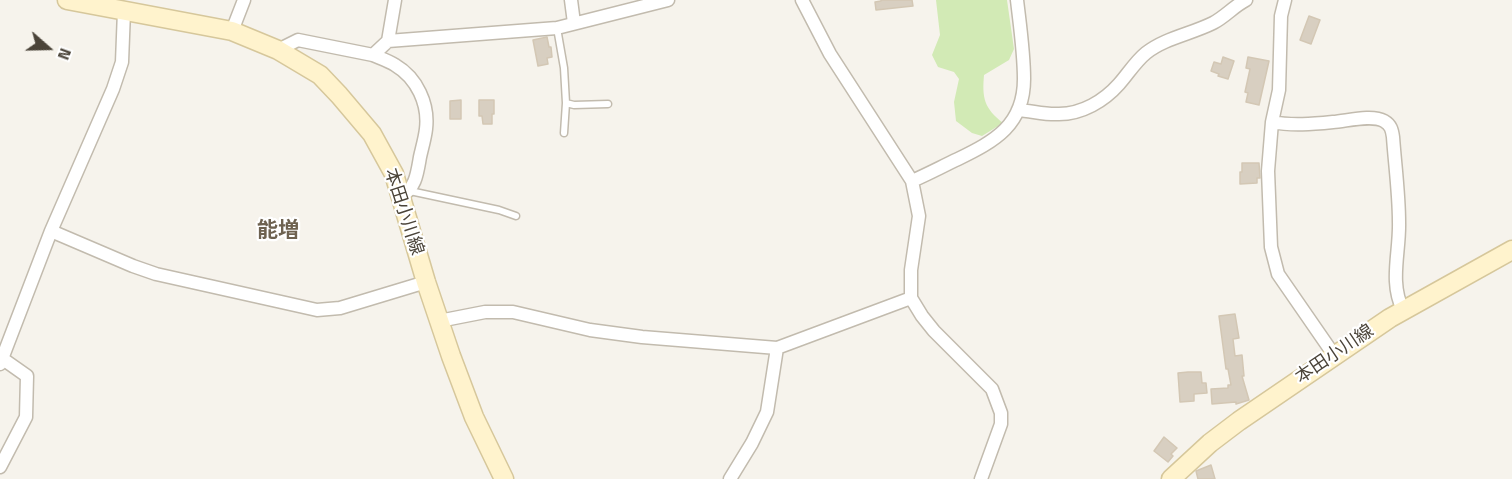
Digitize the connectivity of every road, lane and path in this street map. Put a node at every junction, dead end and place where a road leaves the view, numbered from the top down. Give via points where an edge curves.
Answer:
1 (67, 0) edge
2 (244, 0) edge
3 (395, 0) edge
4 (571, 0) edge
5 (668, 0) edge
6 (802, 0) edge
7 (1017, 0) edge
8 (1246, 0) edge
9 (1285, 0) edge
10 (124, 11) junction
11 (574, 23) junction
12 (557, 28) junction
13 (232, 31) junction
14 (388, 41) junction
15 (278, 50) junction
16 (374, 55) junction
17 (566, 103) junction
18 (608, 104) dead end
19 (1018, 110) junction
20 (1272, 122) junction
21 (564, 133) dead end
22 (912, 181) junction
23 (406, 194) junction
24 (516, 216) dead end
25 (51, 231) junction
26 (1512, 250) edge
27 (426, 282) junction
28 (911, 298) junction
29 (1403, 310) junction
30 (439, 321) junction
31 (777, 348) junction
32 (1334, 355) junction
33 (0, 360) edge
34 (0, 467) edge
35 (504, 479) edge
36 (730, 479) edge
37 (981, 479) edge
38 (1171, 479) edge

1 - 10 main road, 本田小川線
2 - 13 street
3 - 14 street
4 - 11 street
5 - 11 street
6 - 22 street via 830,54
7 - 19 street via 1024,80
8 - 19 street via 1222,18 1151,50 1112,91 1088,107 1058,114
9 - 20 street via 1281,16 1281,72
10 - 13 main road, 本田小川線
10 - 25 street via 122,62
11 - 12 street
12 - 14 street
12 - 17 lane
13 - 15 main road, 本田小川線
14 - 16 street
15 - 16 street via 298,40
15 - 23 main road, 本田小川線 via 320,75 339,95 372,134
16 - 23 street via 409,76 421,93 426,111 417,174
17 - 18 lane
17 - 21 lane
19 - 22 street via 1000,135 985,146
20 - 29 street via 1287,125 1373,117 1391,127 1399,223 1395,284
20 - 32 street via 1268,171 1271,247 1278,274
22 - 28 street via 919,216
23 - 24 lane
23 - 27 main road, 本田小川線
25 - 27 street via 156,274 317,309 340,308
25 - 33 street
26 - 29 main road, 本田小川線
27 - 30 main road, 本田小川線
28 - 31 street
28 - 37 street via 934,331 992,389 1001,424
29 - 32 main road, 本田小川線
30 - 31 street via 485,312 513,312 632,336
30 - 35 main road, 本田小川線 via 474,417
31 - 36 street via 766,412
32 - 38 main road, 本田小川線 via 1210,443
33 - 34 street via 27,376 26,417

